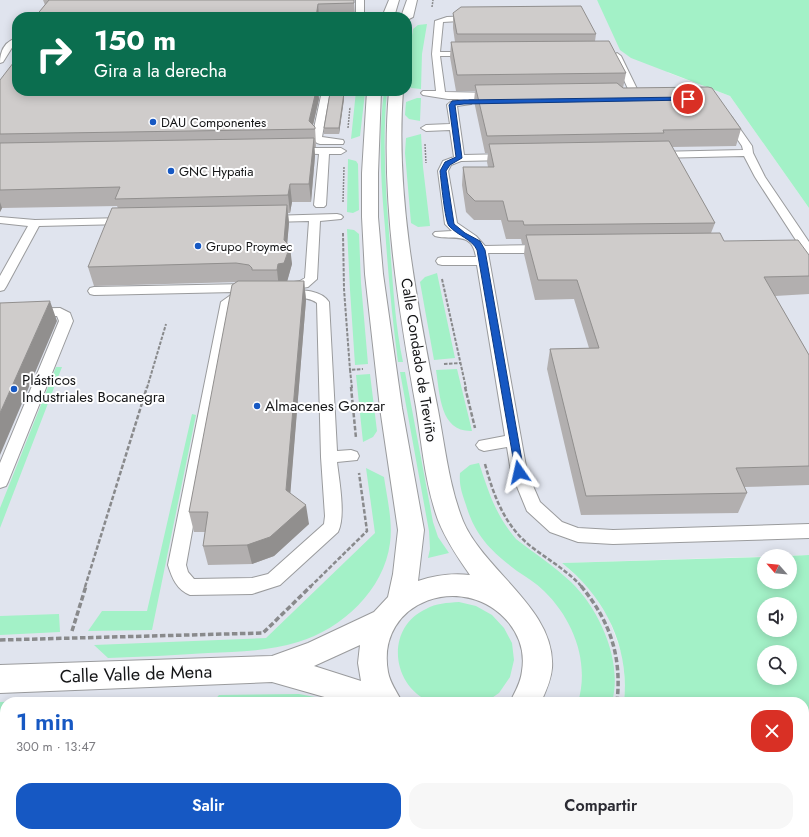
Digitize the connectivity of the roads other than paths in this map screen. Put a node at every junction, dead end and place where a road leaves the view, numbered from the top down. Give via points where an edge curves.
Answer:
1 (360, 0) edge
2 (394, 0) edge
3 (412, 0) edge
4 (360, 12) edge
5 (390, 12) edge
6 (408, 12) edge
7 (479, 18) edge
8 (12, 43) edge
9 (611, 53) edge
10 (436, 54) junction
11 (476, 54) edge
12 (0, 60) edge
13 (426, 94) dead end
14 (441, 94) junction
15 (325, 96) edge
16 (374, 96) edge
17 (396, 96) edge
18 (640, 100) edge
19 (721, 109) edge
20 (455, 127) junction
21 (426, 128) dead end
22 (324, 151) junction
23 (284, 152) edge
24 (748, 154) junction
25 (646, 155) edge
26 (522, 157) edge
27 (459, 158) junction
28 (320, 205) dead end
29 (337, 217) dead end
30 (315, 218) junction
31 (259, 219) edge
32 (0, 220) edge
33 (139, 221) edge
34 (35, 223) junction
35 (438, 234) dead end
36 (462, 234) junction
37 (789, 246) edge
38 (807, 248) edge
39 (552, 249) edge
40 (482, 256) junction
41 (442, 261) dead end
42 (0, 287) edge
43 (94, 291) dead end
44 (267, 291) junction
45 (0, 315) edge
46 (513, 441) junction
47 (484, 445) dead end
48 (351, 456) dead end
49 (329, 457) junction
50 (0, 482) edge
51 (809, 531) edge
52 (512, 607) junction
53 (391, 611) junction
54 (272, 669) junction
55 (0, 679) edge
56 (368, 697) edge
57 (384, 697) edge
58 (530, 697) edge

1 - 4 lane
2 - 5 street
3 - 6 street
7 - 10 lane via 447,18 435,21
8 - 12 lane
9 - 18 lane via 616,56 634,91 609,97
10 - 11 lane
10 - 14 lane
13 - 14 lane
14 - 20 lane via 503,99 454,102 452,105
15 - 22 lane via 317,138 341,147
16 - 53 street, Calle Condado de Treviño via 370,217 374,274 390,408 411,530 406,574
17 - 52 street, Calle Condado de Treviño via 395,171 402,252 418,366 437,468 452,522 465,549
19 - 24 lane via 746,146
20 - 21 lane
20 - 27 lane
22 - 23 lane
22 - 28 lane
24 - 25 lane
24 - 38 lane via 760,177
26 - 27 lane
27 - 36 lane via 447,163 443,171 451,224
29 - 30 lane
30 - 31 lane
30 - 44 lane via 311,280 304,284
32 - 34 lane
33 - 34 lane
34 - 42 lane
35 - 36 lane
36 - 40 lane via 478,243
37 - 38 lane
39 - 40 lane
40 - 41 lane
40 - 46 lane
43 - 44 lane
44 - 49 lane via 303,294 319,298 323,302
44 - 49 lane via 238,295 227,302 177,565 180,576 190,587 252,586 274,580 332,527
45 - 50 lane via 60,312 66,321
46 - 47 lane
46 - 51 lane via 519,472 533,506 556,527 578,535 613,537
48 - 49 lane
52 - 53 street, Calle Valle de Mena via 492,593 468,586 444,585 420,590
52 - 58 street via 527,625 536,646 538,668
53 - 54 street, Calle Valle de Mena via 317,652
53 - 57 street, Calle Condado de Treviño via 374,641 372,662 377,684
54 - 55 street, Calle Valle de Mena
54 - 56 street, Calle Valle de Mena

